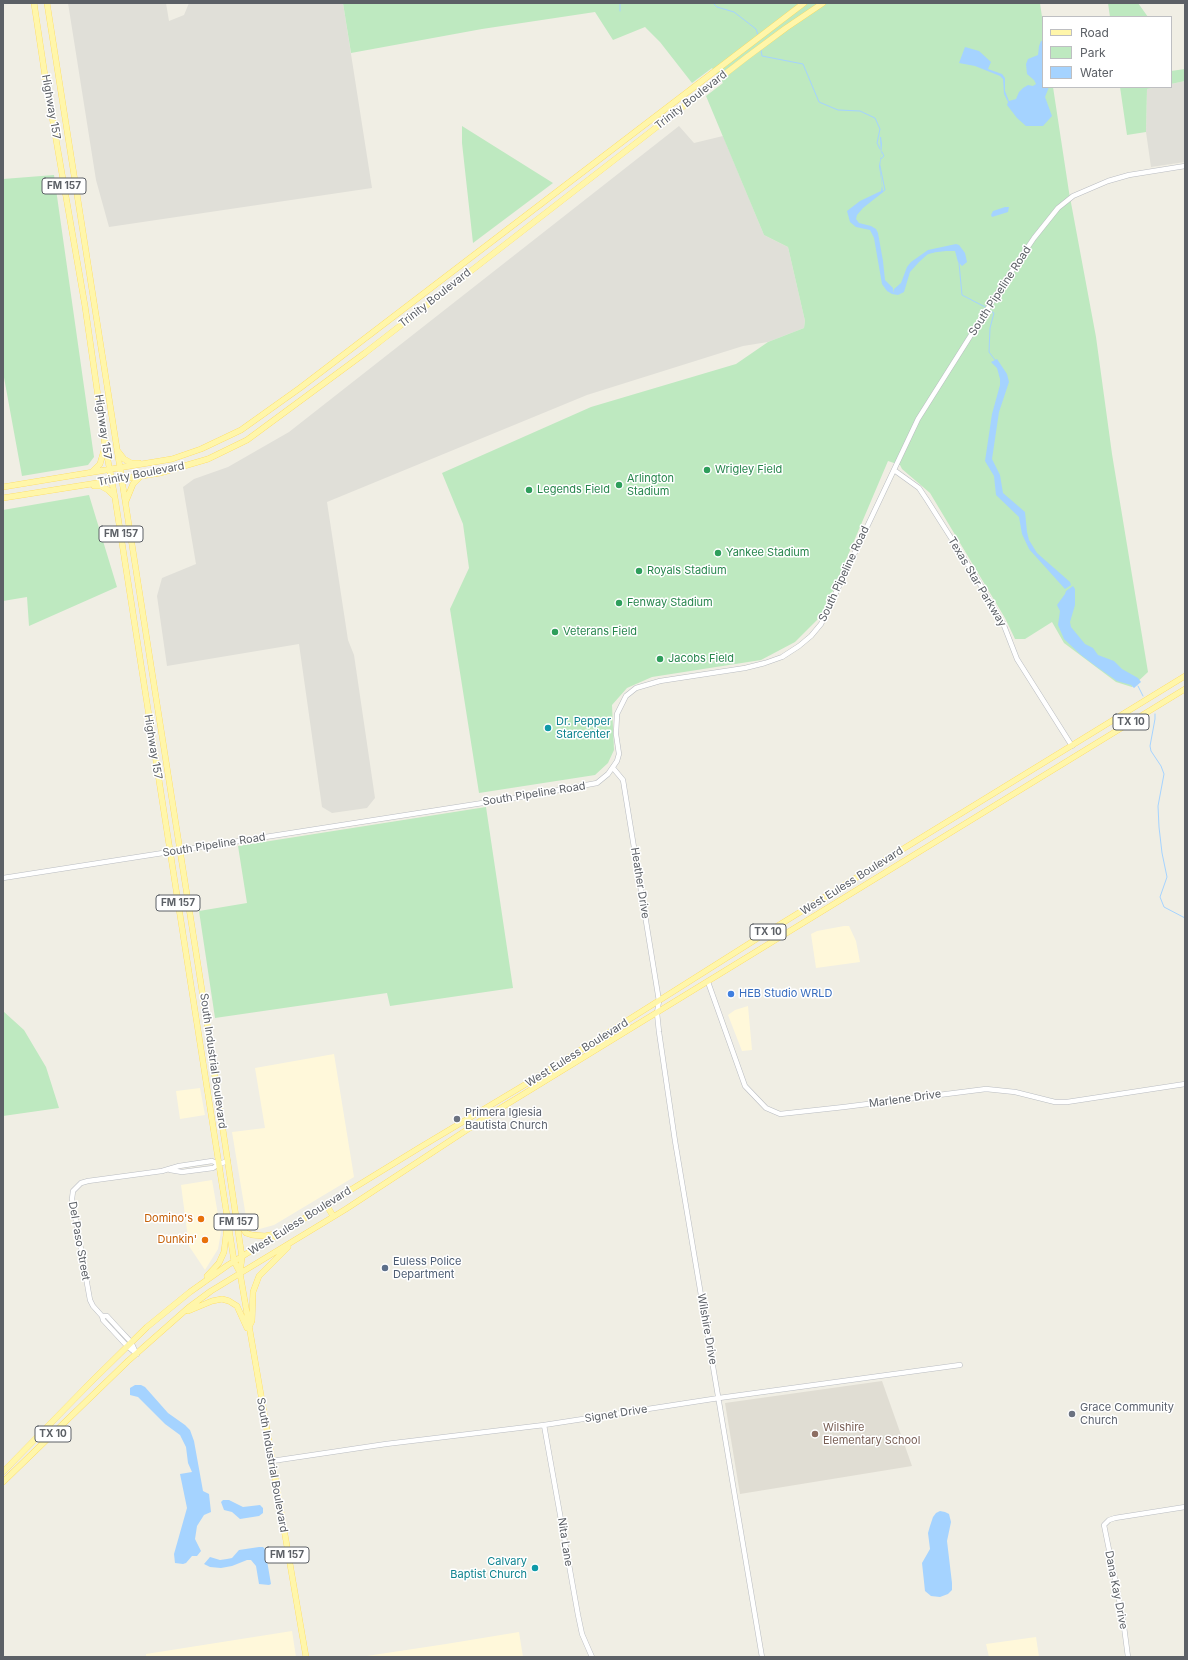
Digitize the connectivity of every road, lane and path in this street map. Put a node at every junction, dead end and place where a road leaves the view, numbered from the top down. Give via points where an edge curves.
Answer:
1 (34, 3) edge
2 (47, 3) edge
3 (804, 3) edge
4 (823, 3) edge
5 (1185, 166) edge
6 (540, 205) junction
7 (546, 212) junction
8 (412, 302) junction
9 (419, 310) junction
10 (96, 312) junction
11 (86, 313) junction
12 (300, 388) junction
13 (306, 397) junction
14 (105, 445) junction
15 (116, 450) junction
16 (150, 464) junction
17 (119, 468) junction
18 (109, 470) junction
19 (894, 470) junction
20 (88, 473) junction
21 (140, 477) junction
22 (121, 479) junction
23 (111, 481) junction
24 (16, 485) junction
25 (88, 485) junction
26 (3, 487) edge
27 (18, 496) junction
28 (3, 498) edge
29 (115, 498) junction
30 (125, 503) junction
31 (1185, 676) edge
32 (1185, 689) edge
33 (1072, 746) junction
34 (1077, 755) junction
35 (613, 768) junction
36 (179, 850) junction
37 (170, 852) junction
38 (3, 878) edge
39 (708, 982) junction
40 (659, 1001) junction
41 (657, 1013) junction
42 (214, 1074) junction
43 (205, 1075) junction
44 (1185, 1084) edge
45 (228, 1161) junction
46 (219, 1164) junction
47 (384, 1170) junction
48 (381, 1185) junction
49 (326, 1204) junction
50 (234, 1210) junction
51 (228, 1215) junction
52 (333, 1216) junction
53 (279, 1233) junction
54 (297, 1239) junction
55 (242, 1257) junction
56 (234, 1261) junction
57 (240, 1273) junction
58 (190, 1292) junction
59 (176, 1319) junction
60 (249, 1327) junction
61 (250, 1335) junction
62 (129, 1344) junction
63 (137, 1354) junction
64 (960, 1365) dead end
65 (719, 1398) junction
66 (544, 1425) junction
67 (272, 1461) junction
68 (3, 1472) edge
69 (3, 1482) edge
70 (1185, 1507) edge
71 (306, 1657) edge
72 (592, 1657) edge
73 (762, 1657) edge
74 (1128, 1657) edge

1 - 11 main road, Highway 157 / FM 157
2 - 10 main road, Highway 157 / FM 157
3 - 6 main road, Trinity Boulevard
4 - 7 main road, Trinity Boulevard via 722,76
5 - 19 street, South Pipeline Road via 1129,174 1073,196 1058,208 1034,238 926,406
6 - 7 main road
6 - 8 main road, Trinity Boulevard
7 - 9 main road, Trinity Boulevard
8 - 9 main road
8 - 12 main road, Trinity Boulevard
9 - 13 main road, Trinity Boulevard
10 - 11 main road
10 - 15 main road, Highway 157 / FM 157
11 - 14 main road, Highway 157 / FM 157
12 - 13 main road
12 - 16 main road, Trinity Boulevard via 241,430 214,444 186,455
13 - 21 main road, Trinity Boulevard via 247,440 222,454 179,469
14 - 18 main road, Highway 157 / FM 157
14 - 20 main road via 99,466
15 - 16 main road via 131,463
15 - 17 main road, Highway 157 / FM 157
16 - 17 main road, Trinity Boulevard
17 - 18 main road, Trinity Boulevard
17 - 22 main road, Highway 157 / FM 157
18 - 20 main road, Trinity Boulevard
18 - 23 main road, Highway 157 / FM 157
19 - 33 street, Texas Star Parkway via 919,488 928,500 1003,623 1017,659
19 - 35 street, South Pipeline Road via 834,600 811,636 782,657 757,666 660,681 636,688 626,696 617,714 619,754
20 - 24 main road, Trinity Boulevard
21 - 22 main road, Trinity Boulevard
21 - 30 main road via 133,484
22 - 23 main road, Trinity Boulevard
22 - 30 main road, Highway 157 / FM 157
23 - 25 main road, Trinity Boulevard
23 - 29 main road, Highway 157 / FM 157
24 - 26 main road, Trinity Boulevard
24 - 27 main road
25 - 27 main road, Trinity Boulevard
25 - 29 main road via 101,486
27 - 28 main road, Trinity Boulevard
29 - 37 main road, Highway 157 / FM 157
30 - 36 main road, Highway 157 / FM 157
31 - 33 main road, West Euless Boulevard / TX 10
32 - 34 main road, West Euless Boulevard / TX 10
33 - 34 main road
33 - 40 main road, West Euless Boulevard / TX 10
34 - 39 main road, West Euless Boulevard / TX 10
35 - 36 street, South Pipeline Road via 603,779 591,785
35 - 40 street, Heather Drive via 623,780
36 - 37 street, South Pipeline Road
36 - 42 main road, South Industrial Boulevard / FM 157
37 - 38 street, South Pipeline Road
37 - 43 main road, South Industrial Boulevard / FM 157
39 - 41 main road, West Euless Boulevard / TX 10
39 - 44 street, Marlene Drive via 745,1086 766,1108 780,1114 986,1089 1067,1102
40 - 41 street, Wilshire Drive
40 - 47 main road, West Euless Boulevard / TX 10
41 - 48 main road, West Euless Boulevard / TX 10
41 - 65 street, Wilshire Drive via 676,1147
42 - 43 main road
42 - 45 main road, South Industrial Boulevard / FM 157
43 - 46 main road, South Industrial Boulevard / FM 157
45 - 46 street, Del Paso Street
45 - 50 main road, South Industrial Boulevard / FM 157
46 - 51 main road, South Industrial Boulevard / FM 157
46 - 62 street, Del Paso Street via 212,1168 182,1172 170,1170 88,1181 81,1183 73,1191 72,1199 88,1292 94,1306 102,1316 107,1316
47 - 48 main road via 386,1176
47 - 49 main road, West Euless Boulevard / TX 10
48 - 52 main road, West Euless Boulevard / TX 10
49 - 52 main road
49 - 53 main road, West Euless Boulevard / TX 10
50 - 53 main road via 240,1226 246,1233 258,1237
50 - 55 main road, South Industrial Boulevard / FM 157
51 - 56 main road, South Industrial Boulevard / FM 157
51 - 58 main road via 224,1252 219,1263
52 - 54 main road, West Euless Boulevard / TX 10
53 - 55 main road, West Euless Boulevard / TX 10
54 - 57 main road, West Euless Boulevard / TX 10
54 - 60 main road via 259,1276 253,1292 252,1321
55 - 56 main road, West Euless Boulevard / TX 10
55 - 57 main road, South Industrial Boulevard / FM 157
56 - 57 main road, South Industrial Boulevard / FM 157
56 - 58 main road, West Euless Boulevard / TX 10
57 - 59 main road, West Euless Boulevard / TX 10 via 211,1291
57 - 60 main road, South Industrial Boulevard / FM 157
58 - 62 main road, West Euless Boulevard / TX 10
59 - 61 main road via 206,1302 222,1299 237,1306
59 - 63 main road, West Euless Boulevard / TX 10
60 - 61 main road, South Industrial Boulevard / FM 157
61 - 67 main road, South Industrial Boulevard / FM 157
62 - 63 street, Del Paso Street
62 - 68 main road, West Euless Boulevard / TX 10
63 - 69 main road, West Euless Boulevard / TX 10
64 - 65 street, Signet Drive
65 - 66 street, Signet Drive
65 - 73 street, Wilshire Drive
66 - 67 street, Signet Drive
66 - 72 street, Nita Lane via 578,1615 582,1634
67 - 71 main road, South Industrial Boulevard / FM 157
70 - 74 street, Dana Kay Drive via 1115,1518 1105,1522

